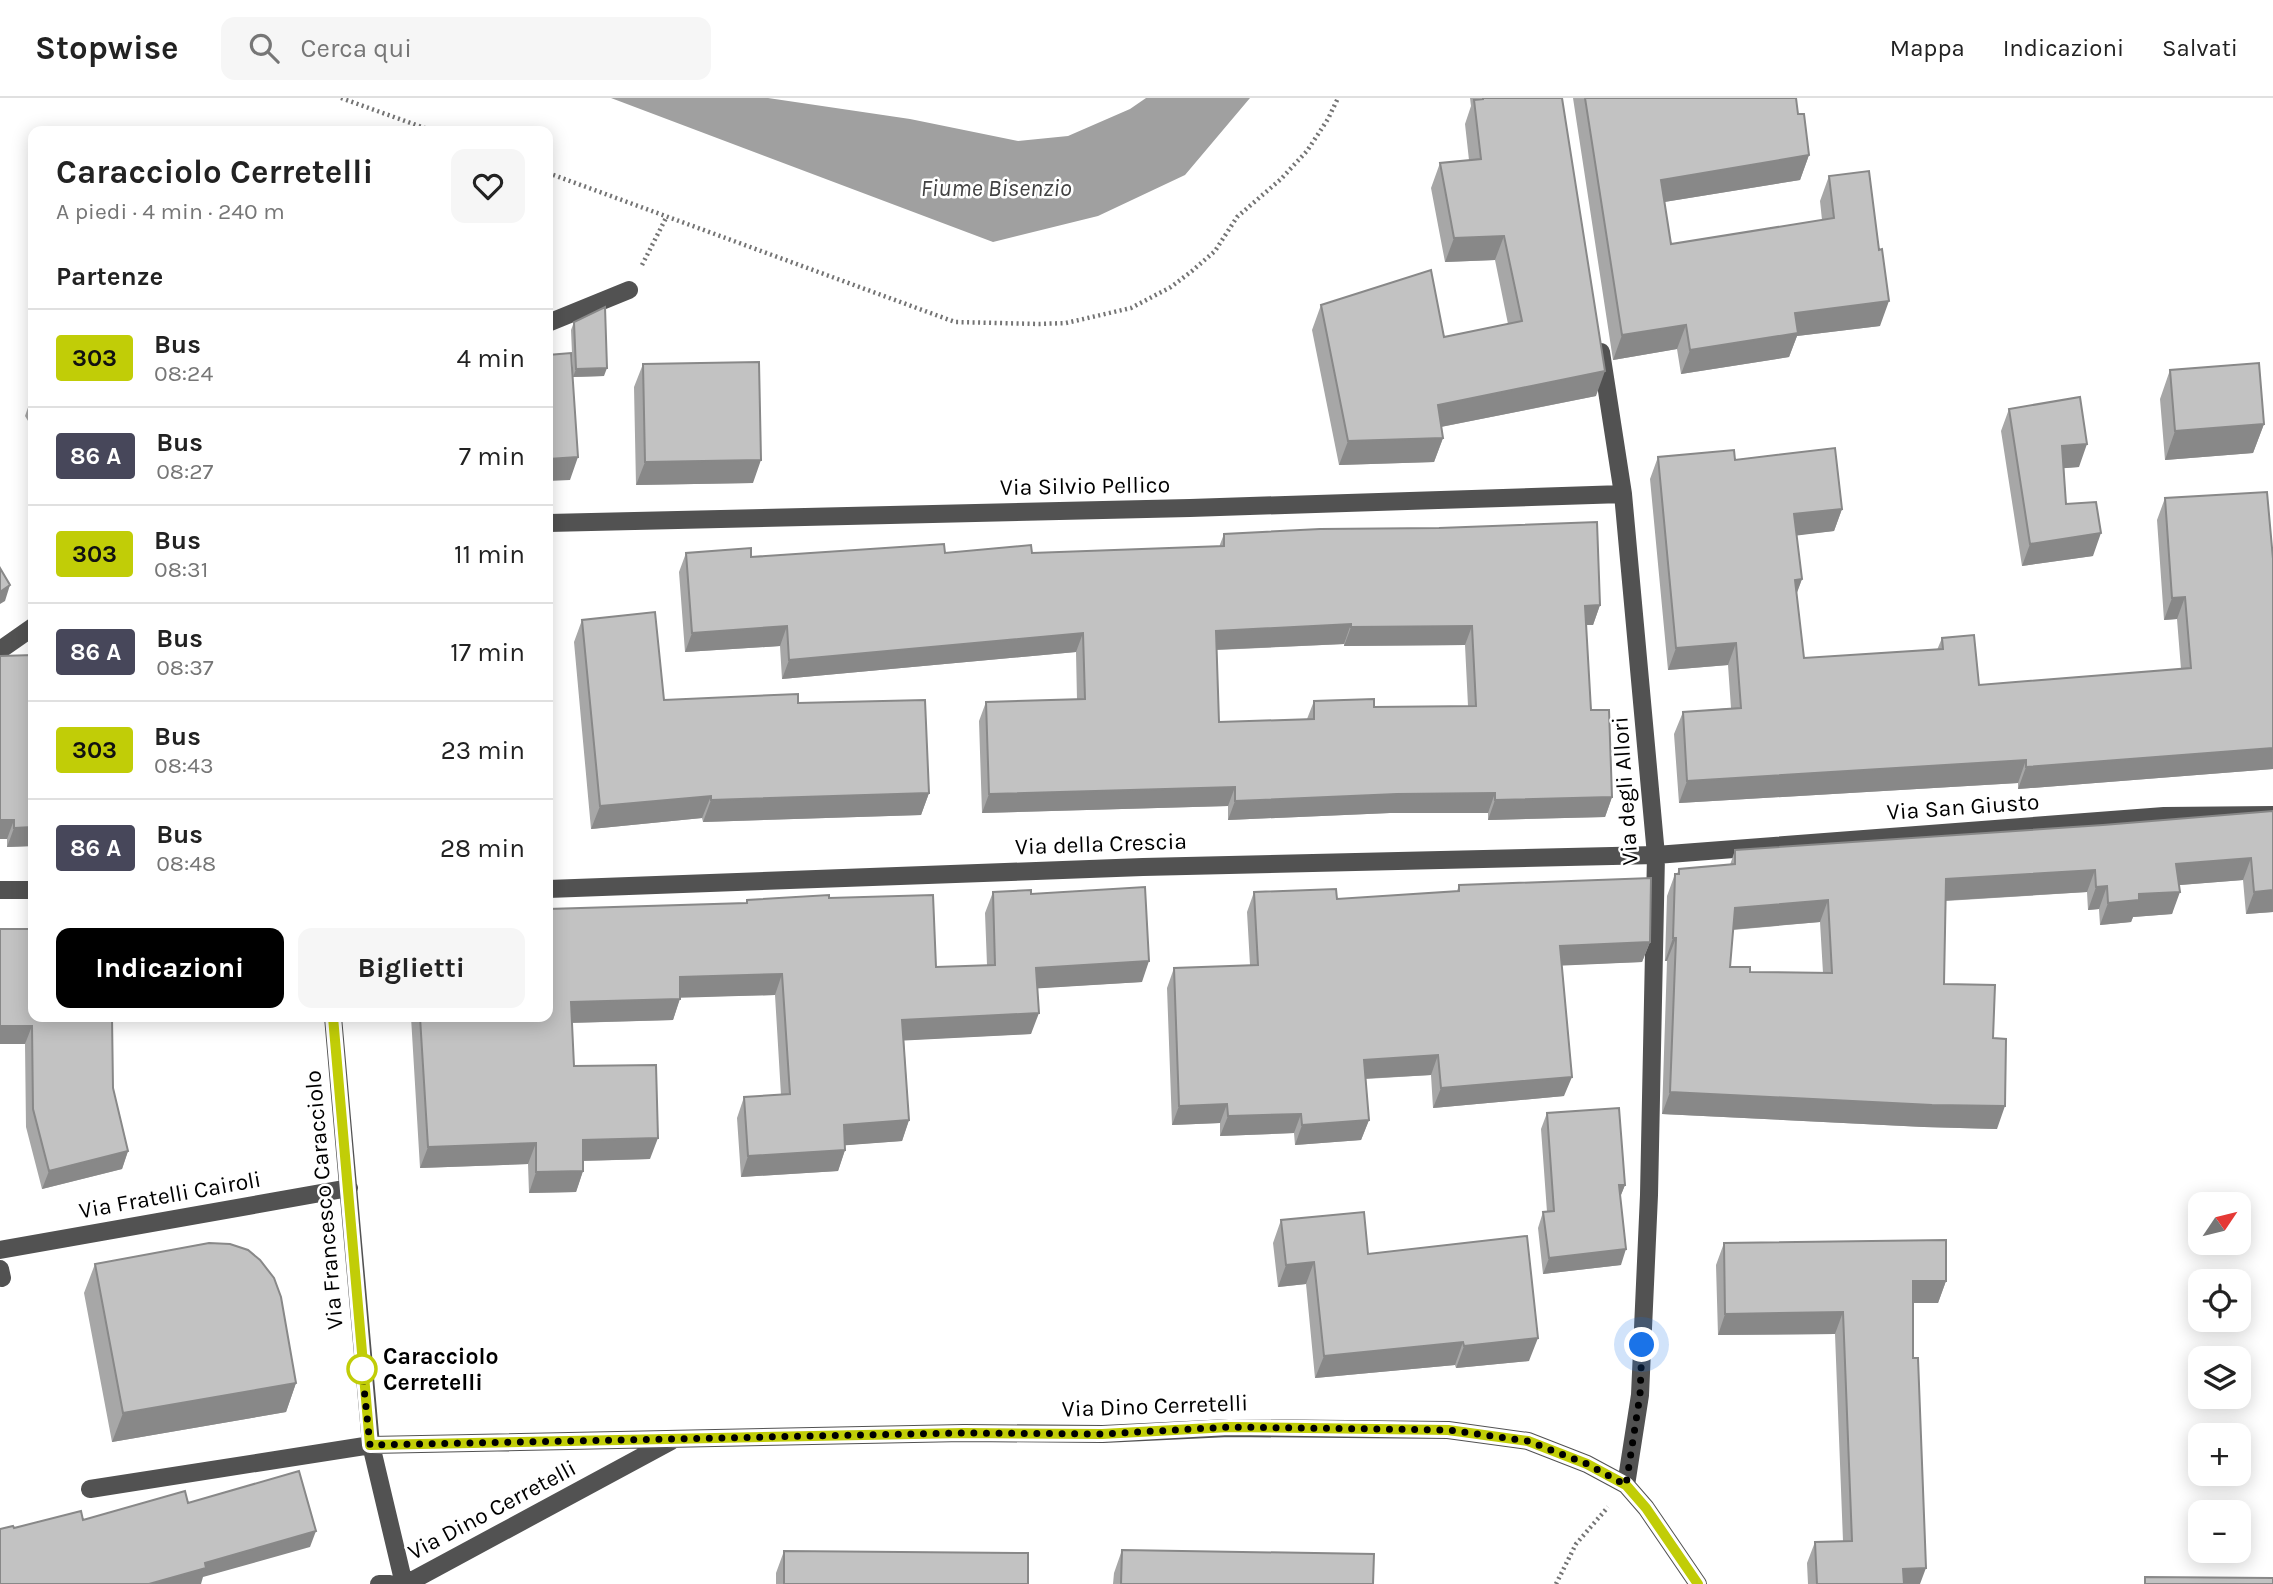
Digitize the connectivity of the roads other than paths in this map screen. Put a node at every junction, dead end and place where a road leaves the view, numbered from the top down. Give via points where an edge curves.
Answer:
1 (629, 290) road end
2 (553, 321) edge
3 (1597, 330) edge
4 (1623, 494) junction
5 (553, 523) edge
6 (28, 630) edge
7 (0, 650) edge
8 (2273, 815) edge
9 (1656, 855) junction
10 (553, 889) edge
11 (28, 890) edge
12 (0, 891) edge
13 (333, 1022) edge
14 (349, 1188) junction
15 (0, 1250) edge
16 (674, 1439) junction
17 (370, 1445) junction
18 (1626, 1485) junction
19 (90, 1489) dead end
20 (379, 1584) edge
21 (390, 1584) edge
22 (405, 1584) edge
23 (1698, 1584) edge

1 - 2 street
3 - 4 street, Via degli Allori
4 - 5 street, Via Silvio Pellico
4 - 9 street, Via degli Allori
6 - 7 street
8 - 9 street, Via San Giusto via 2164,816
9 - 10 street, Via della Crescia via 1143,867
9 - 18 street, Via degli Allori via 1641,1381
11 - 12 street
13 - 14 street, Via Francesco Caracciolo
14 - 15 street, Via Fratelli Cairoli
14 - 17 street, Via Francesco Caracciolo
16 - 17 street, Via Dino Cerretelli
16 - 18 street, Via Dino Cerretelli via 1102,1434 1229,1427 1448,1430 1528,1441
16 - 22 street, Via Dino Cerretelli
17 - 19 street, Via Dino Cerretelli
17 - 22 street, Via Francesco Caracciolo
18 - 23 street
20 - 21 street

